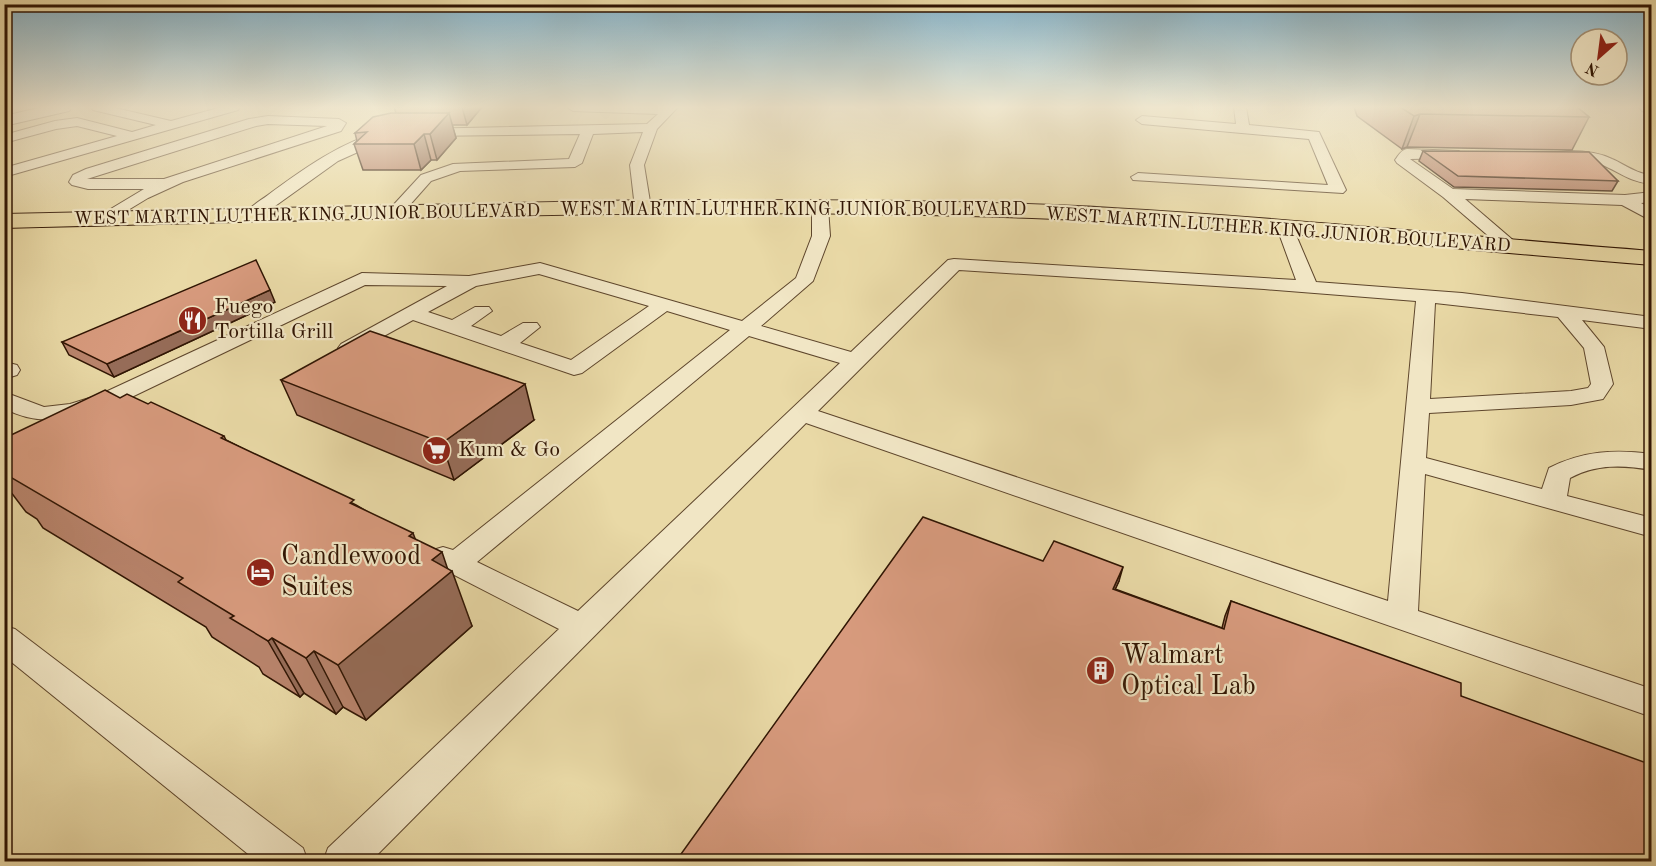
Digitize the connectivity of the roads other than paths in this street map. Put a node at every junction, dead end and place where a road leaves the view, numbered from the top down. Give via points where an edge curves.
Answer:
1 (93, 147) edge
2 (171, 147) edge
3 (276, 147) edge
4 (353, 147) edge
5 (473, 147) edge
6 (582, 147) edge
7 (644, 147) edge
8 (1319, 147) edge
9 (1464, 160) edge
10 (458, 167) junction
11 (1564, 168) edge
12 (4, 173) edge
13 (1137, 177) dead end
14 (1644, 180) edge
15 (165, 184) junction
16 (1652, 190) edge
17 (1449, 194) junction
18 (1611, 197) junction
19 (1652, 197) edge
20 (820, 207) junction
21 (643, 208) junction
22 (394, 213) junction
23 (251, 216) junction
24 (1652, 216) edge
25 (105, 219) junction
26 (4, 221) edge
27 (1285, 228) junction
28 (1512, 248) junction
29 (1652, 258) edge
30 (470, 281) junction
31 (1308, 286) junction
32 (1426, 296) junction
33 (663, 305) junction
34 (482, 311) dead end
35 (1564, 312) junction
36 (412, 313) junction
37 (1652, 323) edge
38 (455, 327) junction
39 (530, 327) dead end
40 (746, 329) junction
41 (504, 344) junction
42 (328, 358) edge
43 (854, 360) junction
44 (4, 399) edge
45 (1418, 406) junction
46 (801, 412) junction
47 (1652, 462) edge
48 (1414, 463) junction
49 (1552, 501) junction
50 (1652, 528) edge
51 (424, 548) edge
52 (455, 564) junction
53 (1402, 617) junction
54 (583, 627) junction
55 (4, 638) edge
56 (1652, 703) edge
57 (289, 861) edge
58 (342, 861) edge

1 - 12 lane
2 - 15 lane via 91,172 77,182
3 - 15 lane
4 - 23 lane
5 - 10 lane
6 - 10 lane via 576,163
7 - 21 lane via 637,165
8 - 13 lane via 1338,190
9 - 17 lane via 1444,154 1407,153 1402,160
10 - 22 lane via 426,178
11 - 14 lane via 1551,157 1604,160
14 - 16 lane
15 - 25 lane
17 - 18 lane
17 - 28 lane
18 - 19 lane
18 - 24 lane
20 - 21 main road, WEST MARTIN LUTHER KING JUNIOR BOULEVARD
20 - 27 main road, WEST MARTIN LUTHER KING JUNIOR BOULEVARD via 1036,211
20 - 40 lane via 821,236 804,281
21 - 22 main road, WEST MARTIN LUTHER KING JUNIOR BOULEVARD
22 - 23 main road, WEST MARTIN LUTHER KING JUNIOR BOULEVARD
23 - 25 main road, WEST MARTIN LUTHER KING JUNIOR BOULEVARD
25 - 26 main road, WEST MARTIN LUTHER KING JUNIOR BOULEVARD
27 - 28 main road, WEST MARTIN LUTHER KING JUNIOR BOULEVARD
27 - 31 lane
28 - 29 main road, WEST MARTIN LUTHER KING JUNIOR BOULEVARD
30 - 33 lane via 540,268 545,275
30 - 36 lane
30 - 44 lane via 362,279 84,408 37,414
31 - 32 lane
31 - 43 lane via 954,264
32 - 35 lane
32 - 45 lane
33 - 40 lane
33 - 41 lane via 574,368
34 - 38 lane
35 - 37 lane
35 - 45 lane via 1594,347 1602,384 1595,394
36 - 38 lane
36 - 42 lane
38 - 41 lane
39 - 41 lane
40 - 43 lane
40 - 52 lane
43 - 46 lane
45 - 48 lane
46 - 53 lane
46 - 54 lane
47 - 49 lane via 1620,457 1581,461 1558,474
48 - 49 lane
48 - 53 lane
49 - 50 lane
51 - 52 lane
52 - 54 lane
53 - 56 lane
54 - 58 lane
55 - 57 lane

